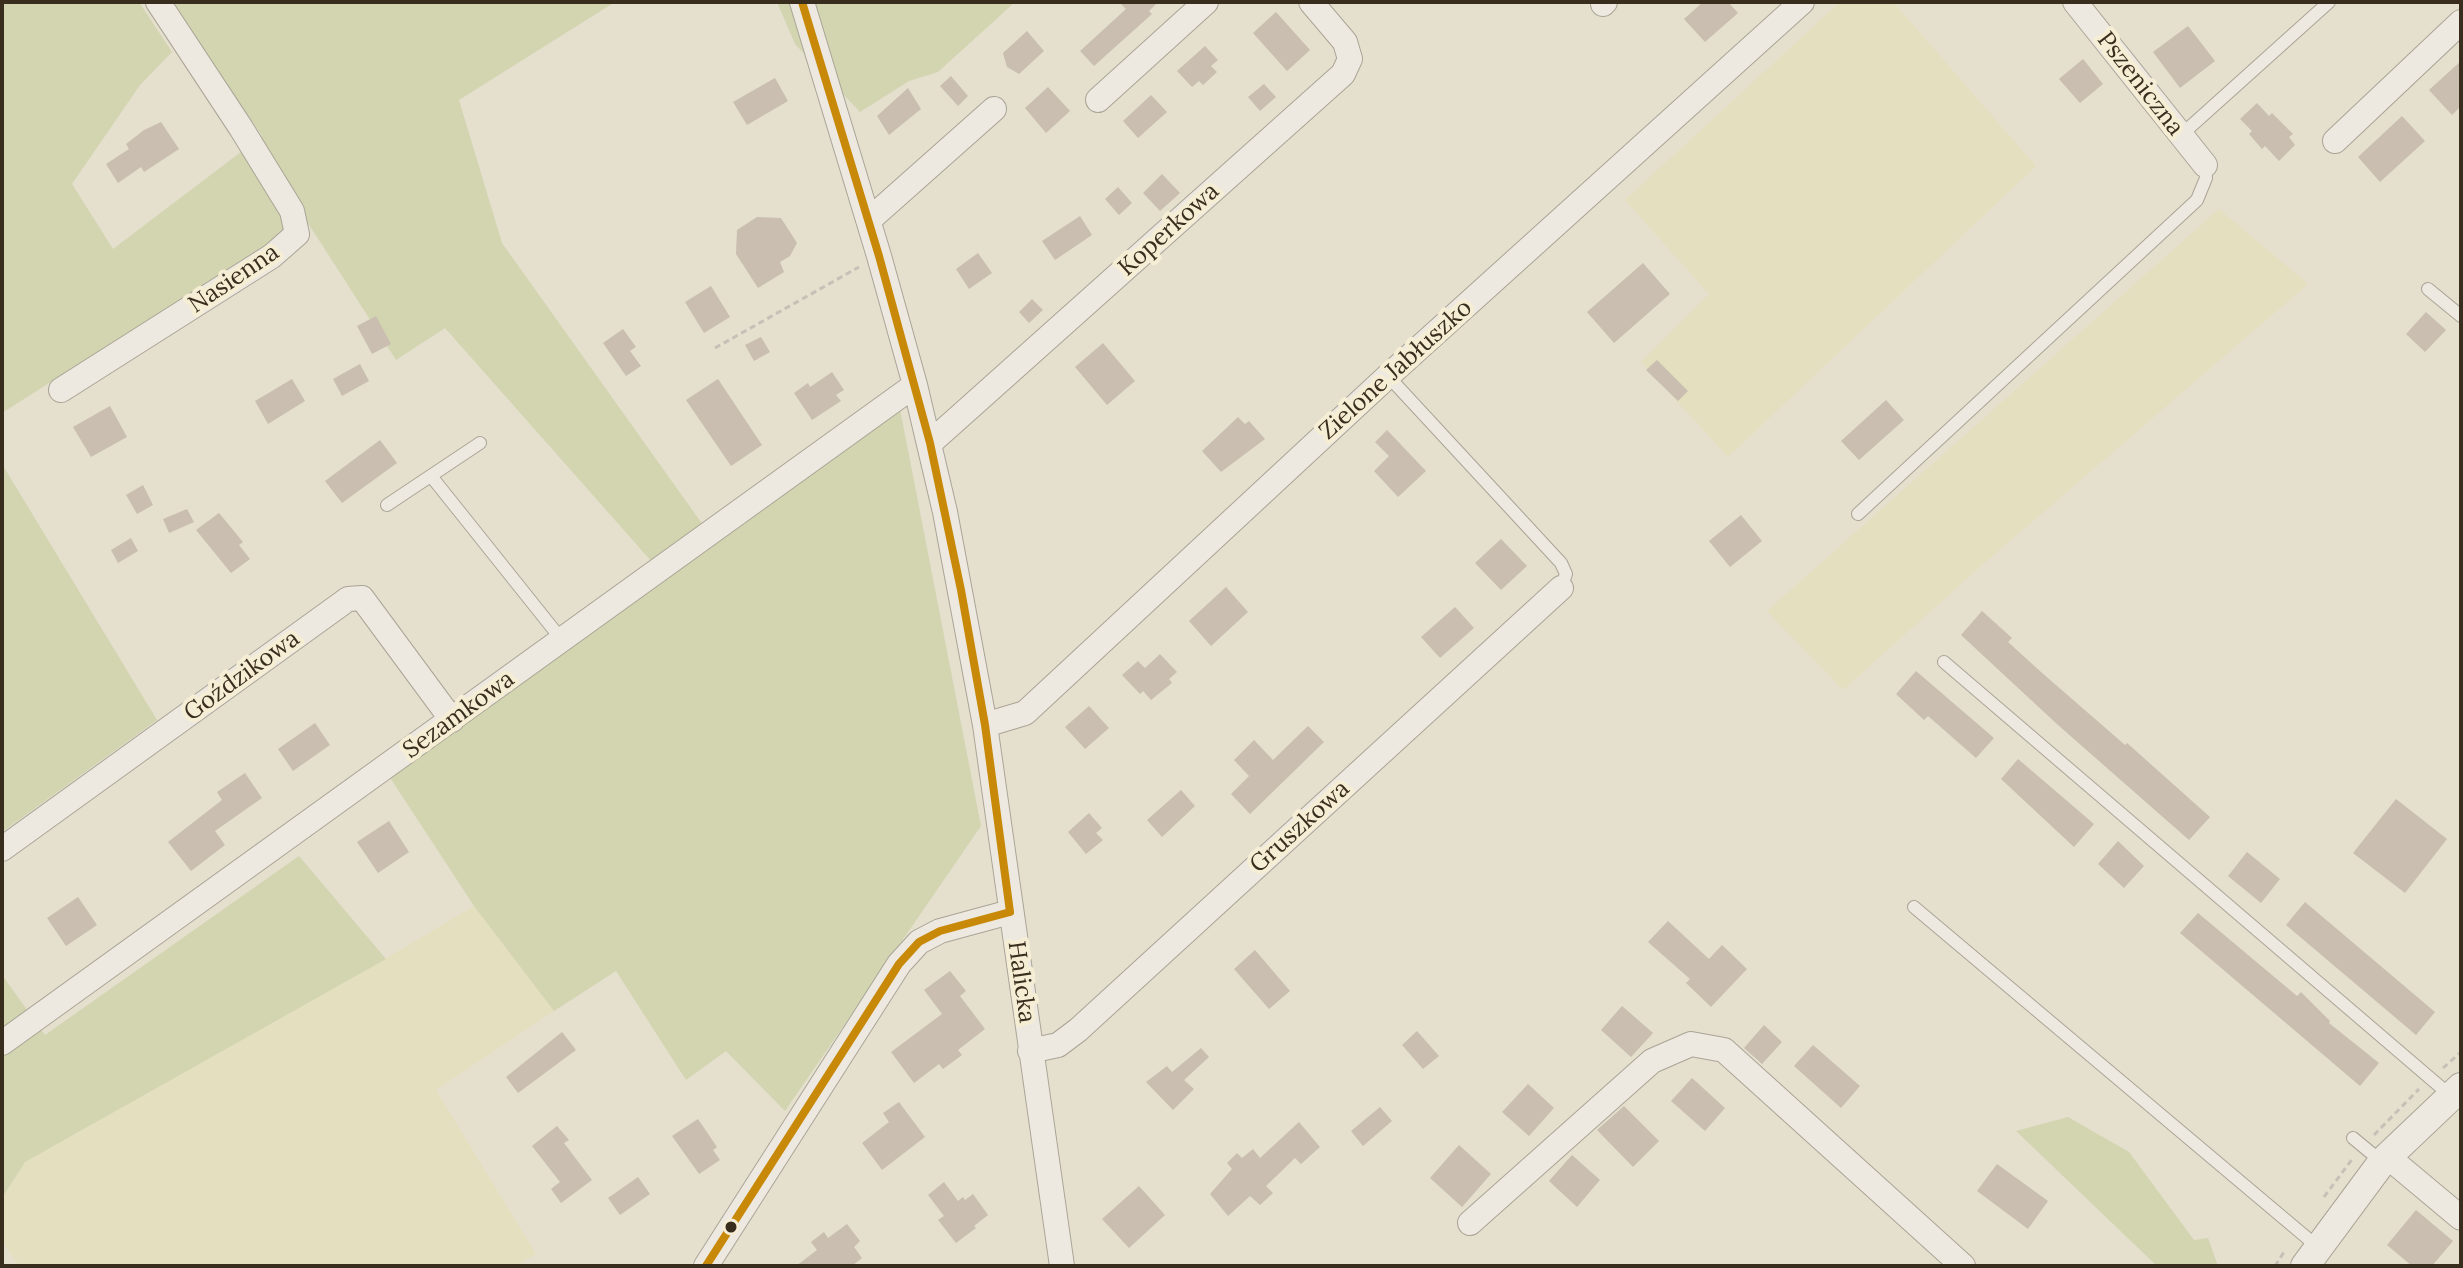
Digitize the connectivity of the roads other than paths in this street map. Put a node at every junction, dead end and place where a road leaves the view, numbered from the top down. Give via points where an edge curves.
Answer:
1 (158, 2) edge
2 (802, 2) edge
3 (1206, 2) edge
4 (1311, 2) edge
5 (1802, 2) edge
6 (2075, 2) edge
7 (2329, 2) edge
8 (2461, 22) edge
9 (1098, 100) dead end
10 (994, 109) dead end
11 (2180, 136) junction
12 (2335, 141) dead end
13 (2205, 165) joint
14 (869, 220) junction
15 (2428, 289) dead end
16 (2461, 316) edge
17 (1388, 376) junction
18 (915, 385) junction
19 (61, 390) dead end
20 (480, 443) dead end
21 (930, 443) junction
22 (431, 476) junction
23 (387, 505) dead end
24 (1858, 514) dead end
25 (1561, 588) joint
26 (562, 640) junction
27 (1944, 662) dead end
28 (452, 720) junction
29 (985, 725) junction
30 (2, 849) edge
31 (1914, 907) dead end
32 (1010, 912) junction
33 (2, 1043) edge
34 (1030, 1051) junction
35 (2456, 1091) edge
36 (2353, 1138) dead end
37 (2385, 1160) junction
38 (2461, 1218) edge
39 (1470, 1223) dead end
40 (2312, 1257) edge
41 (706, 1266) edge
42 (1062, 1266) edge
43 (1963, 1266) edge

1 - 19 street, Nasienna via 292,211 297,234 272,256
2 - 14 street, Halicka
3 - 9 street
4 - 21 street, Koperkowa via 1345,42 1350,59 1343,74
5 - 17 street, Zielone Jabłuszko
6 - 11 street, Pszeniczna
7 - 11 lane
8 - 12 street
10 - 14 street
11 - 13 street, Pszeniczna
13 - 24 lane via 2197,200
14 - 18 street, Halicka
15 - 16 lane
17 - 25 lane via 1561,563 1566,574
17 - 29 street, Zielone Jabłuszko via 1025,713
18 - 21 street, Halicka
18 - 26 street, Sezamkowa
20 - 22 lane
21 - 29 street, Halicka
22 - 23 lane
22 - 26 lane
25 - 34 street, Gruszkowa via 1078,1030 1058,1045
26 - 28 street, Sezamkowa
27 - 35 lane
28 - 30 street, Goździkowa via 362,598 348,599
28 - 33 street, Sezamkowa
29 - 32 street, Halicka
31 - 40 lane
32 - 34 street, Halicka
32 - 41 street via 940,931 919,942 899,964
34 - 42 street, Halicka
35 - 37 street
36 - 37 lane
37 - 38 street
37 - 40 street
39 - 43 street via 1652,1061 1691,1044 1724,1050

